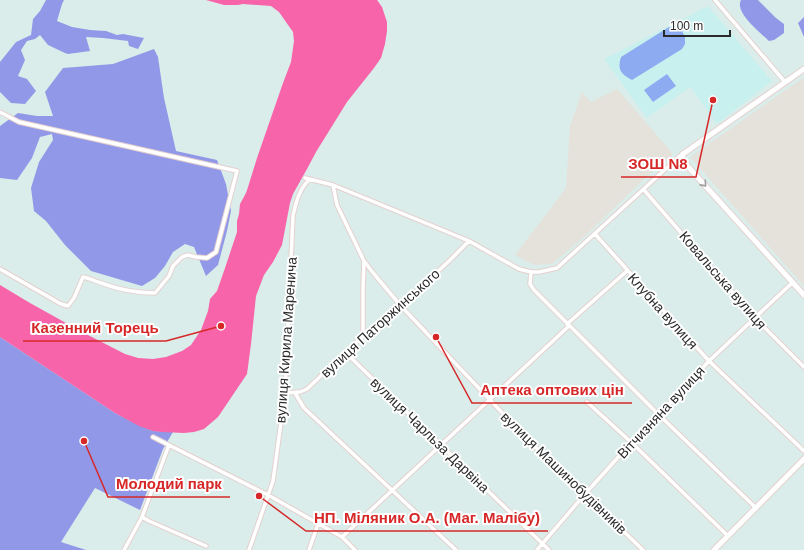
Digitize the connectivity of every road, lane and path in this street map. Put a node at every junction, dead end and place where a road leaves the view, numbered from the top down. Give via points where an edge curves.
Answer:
1 (715, 0) edge
2 (804, 70) edge
3 (785, 82) junction
4 (0, 112) edge
5 (683, 154) junction
6 (305, 178) dead end
7 (310, 179) junction
8 (333, 185) junction
9 (644, 190) junction
10 (595, 234) junction
11 (469, 241) junction
12 (364, 261) junction
13 (0, 269) edge
14 (627, 271) junction
15 (531, 272) junction
16 (793, 282) junction
17 (804, 295) edge
18 (401, 306) junction
19 (755, 318) junction
20 (568, 325) junction
21 (363, 336) junction
22 (345, 352) junction
23 (708, 362) junction
24 (804, 368) edge
25 (285, 393) junction
26 (295, 393) junction
27 (489, 400) junction
28 (587, 402) dead end
29 (660, 415) junction
30 (153, 437) dead end
31 (632, 443) junction
32 (169, 445) junction
33 (441, 445) junction
34 (804, 451) edge
35 (804, 459) edge
36 (392, 490) junction
37 (585, 494) junction
38 (268, 495) junction
39 (756, 508) junction
40 (142, 517) junction
41 (318, 524) junction
42 (728, 536) junction
43 (342, 537) junction
44 (543, 544) junction
45 (206, 546) dead end
46 (716, 549) edge
47 (124, 550) edge
48 (249, 550) edge
49 (309, 550) edge
50 (355, 550) edge
51 (456, 550) edge
52 (537, 550) edge
53 (549, 550) edge
54 (644, 550) edge

1 - 3 street
2 - 3 street
3 - 5 street
4 - 13 street via 19,122 237,171 216,252 207,258 188,255 182,257 154,293 142,293 102,284 83,277 68,306
5 - 9 street
5 -> 16 street via 682,160
6 - 7 street
7 - 8 street
7 - 25 street, вулиця Кирила Маренича via 296,201 293,216
8 - 11 street
8 - 12 street, вулиця Машинобудівників via 337,205
9 - 10 street
9 - 19 street, Ковальська вулиця
10 - 14 street, Клубна вулиця
10 - 15 street via 557,268
11 - 15 street via 519,269
11 - 18 street, вулиця Паторжинського
12 - 18 street, вулиця Машинобудівників
12 - 21 street
14 - 20 street
14 - 23 street, Клубна вулиця
15 - 20 street via 530,284 534,290
16 - 17 street
16 - 19 street, Вітчизняна вулиця
18 - 21 street, вулиця Паторжинського
18 - 27 street, вулиця Машинобудівників
19 - 23 street, Вітчизняна вулиця
19 - 24 street, Ковальська вулиця
20 - 27 street
20 - 29 street
21 - 22 street, вулиця Паторжинського
22 - 26 street, вулиця Паторжинського via 307,389
22 - 33 street, вулиця Чарльза Дарвіна
23 - 29 street, Вітчизняна вулиця
23 - 34 street, Клубна вулиця
25 - 26 street, вулиця Паторжинського
25 - 38 street, вулиця Кирила Маренича via 273,480
26 - 36 street via 304,408
27 - 33 street
27 - 37 street, вулиця Машинобудівників
28 - 31 street
29 - 31 street, Вітчизняна вулиця
29 - 39 street
30 - 32 street
31 - 37 street, Вітчизняна вулиця
31 - 42 street
32 - 38 street
32 - 40 street
33 - 36 street
33 - 44 street, вулиця Чарльза Дарвіна
35 - 39 street
36 - 43 street
36 - 51 street
37 - 44 street, Вітчизняна вулиця
37 - 54 street, вулиця Машинобудівників
38 - 41 street
38 - 48 street, вулиця Кирила Маренича
39 - 42 street
40 - 45 street
40 - 47 street
41 - 43 street
41 - 49 street
42 - 46 street
43 - 50 street
44 - 52 street, Вітчизняна вулиця
44 - 53 street, вулиця Чарльза Дарвіна

